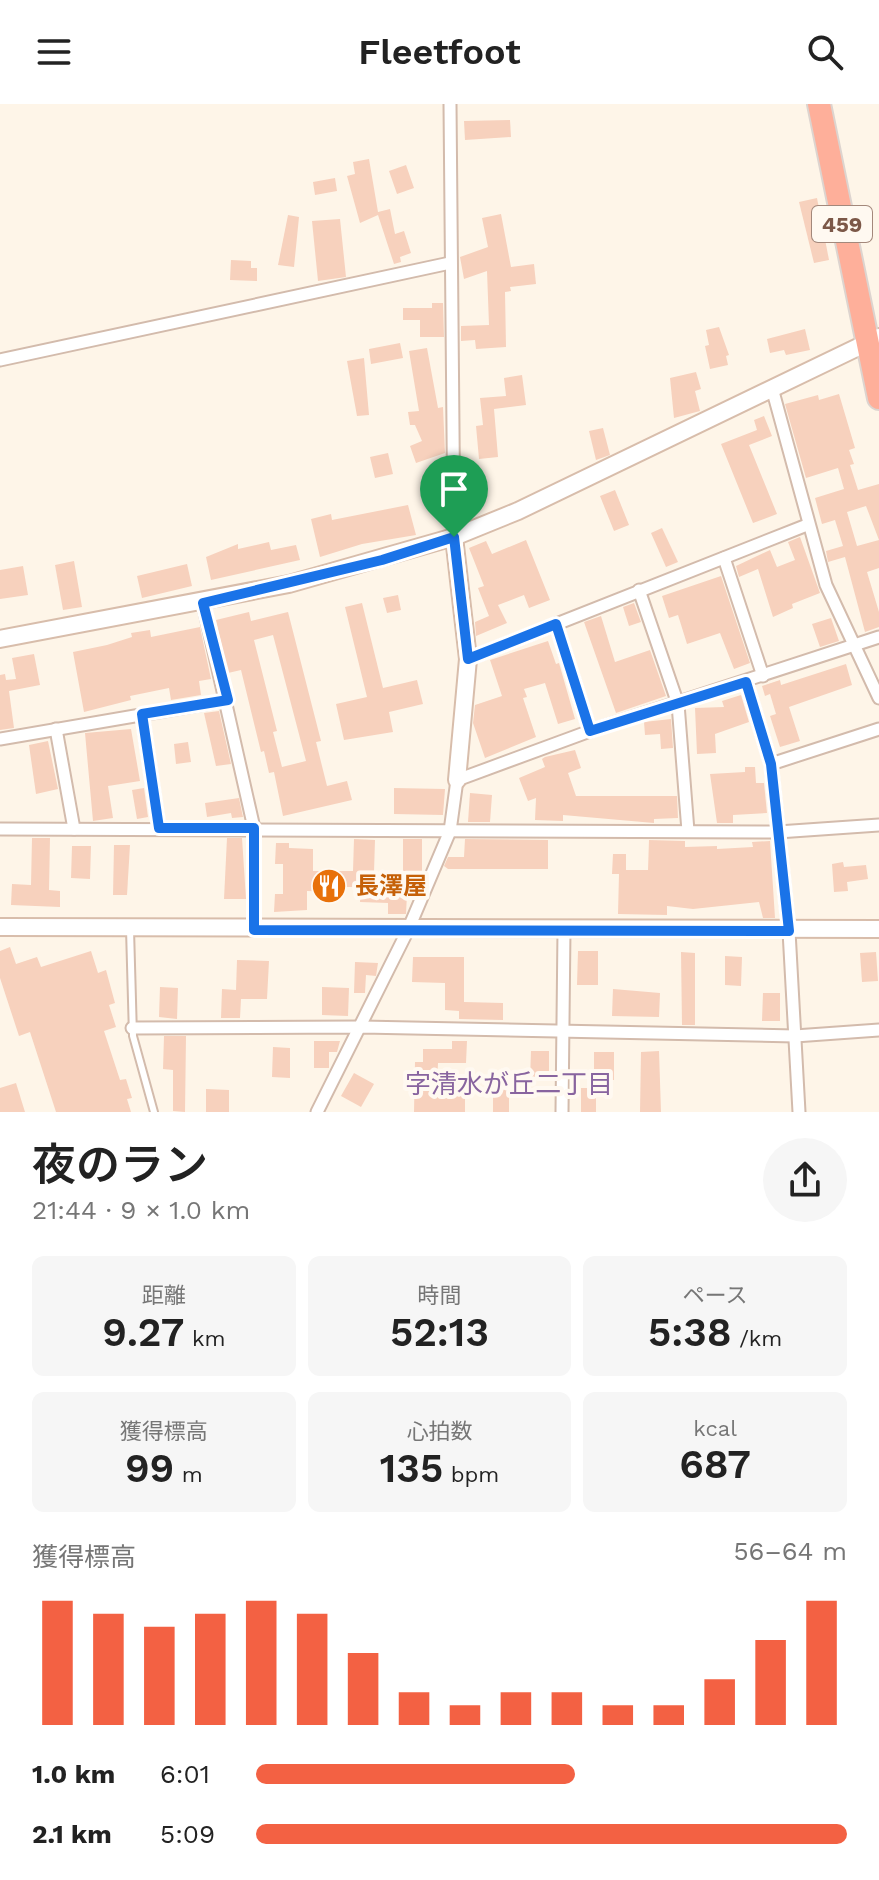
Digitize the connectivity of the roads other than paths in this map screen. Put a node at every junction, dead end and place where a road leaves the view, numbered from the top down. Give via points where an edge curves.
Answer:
1 (450, 104) edge
2 (819, 104) edge
3 (450, 263) junction
4 (872, 341) edge
5 (0, 360) edge
6 (772, 388) junction
7 (879, 398) edge
8 (807, 525) junction
9 (454, 537) junction
10 (724, 558) junction
11 (639, 590) junction
12 (203, 603) junction
13 (556, 624) junction
14 (879, 637) edge
15 (0, 639) edge
16 (852, 646) junction
17 (468, 659) junction
18 (763, 676) junction
19 (746, 682) junction
20 (879, 698) edge
21 (228, 700) junction
22 (678, 704) junction
23 (142, 714) junction
24 (56, 729) junction
25 (879, 729) edge
26 (590, 731) junction
27 (0, 739) edge
28 (771, 764) junction
29 (457, 780) junction
30 (879, 825) edge
31 (159, 828) junction
32 (254, 828) junction
33 (0, 829) edge
34 (74, 829) junction
35 (450, 831) junction
36 (688, 831) junction
37 (778, 832) junction
38 (0, 927) edge
39 (130, 929) junction
40 (879, 929) edge
41 (254, 930) junction
42 (408, 930) junction
43 (564, 930) junction
44 (789, 931) junction
45 (362, 1027) junction
46 (132, 1028) junction
47 (562, 1030) junction
48 (879, 1030) edge
49 (795, 1036) junction
50 (154, 1112) edge
51 (317, 1112) edge
52 (562, 1112) edge
53 (799, 1112) edge

1 - 3 street
2 - 4 highway, 459
3 - 5 street
3 - 9 street
4 - 6 street
4 - 7 highway, 459
6 - 8 street
6 - 9 street
8 - 10 street
8 - 16 street
9 - 12 street via 369,564
9 - 17 street
10 - 11 street
10 - 18 street
11 - 13 street
11 - 22 street
12 - 15 street
12 - 21 street
13 - 17 street
13 - 26 street
14 - 16 street
16 - 18 street
16 - 20 street
17 - 29 street
18 - 19 street
19 - 22 street
19 - 28 street
21 - 23 street
21 - 32 street
22 - 26 street
22 - 36 street
23 - 24 street
23 - 31 street
24 - 27 street
24 - 34 street
25 - 28 street
26 - 29 street
28 - 37 street
29 - 35 street
30 - 37 street
31 - 32 street
31 - 34 street
32 - 35 street
32 - 41 street
33 - 34 street
35 - 36 street
35 - 42 street
36 - 37 street
37 - 44 street
38 - 39 street
39 - 41 street
39 - 46 lane
40 - 44 street
41 - 42 street
42 - 43 street
42 - 45 street
43 - 44 street
43 - 47 street
44 - 49 street
45 - 46 street
45 - 47 street
45 - 51 street
46 - 50 lane
47 - 49 street
47 - 52 street
48 - 49 street
49 - 53 street

